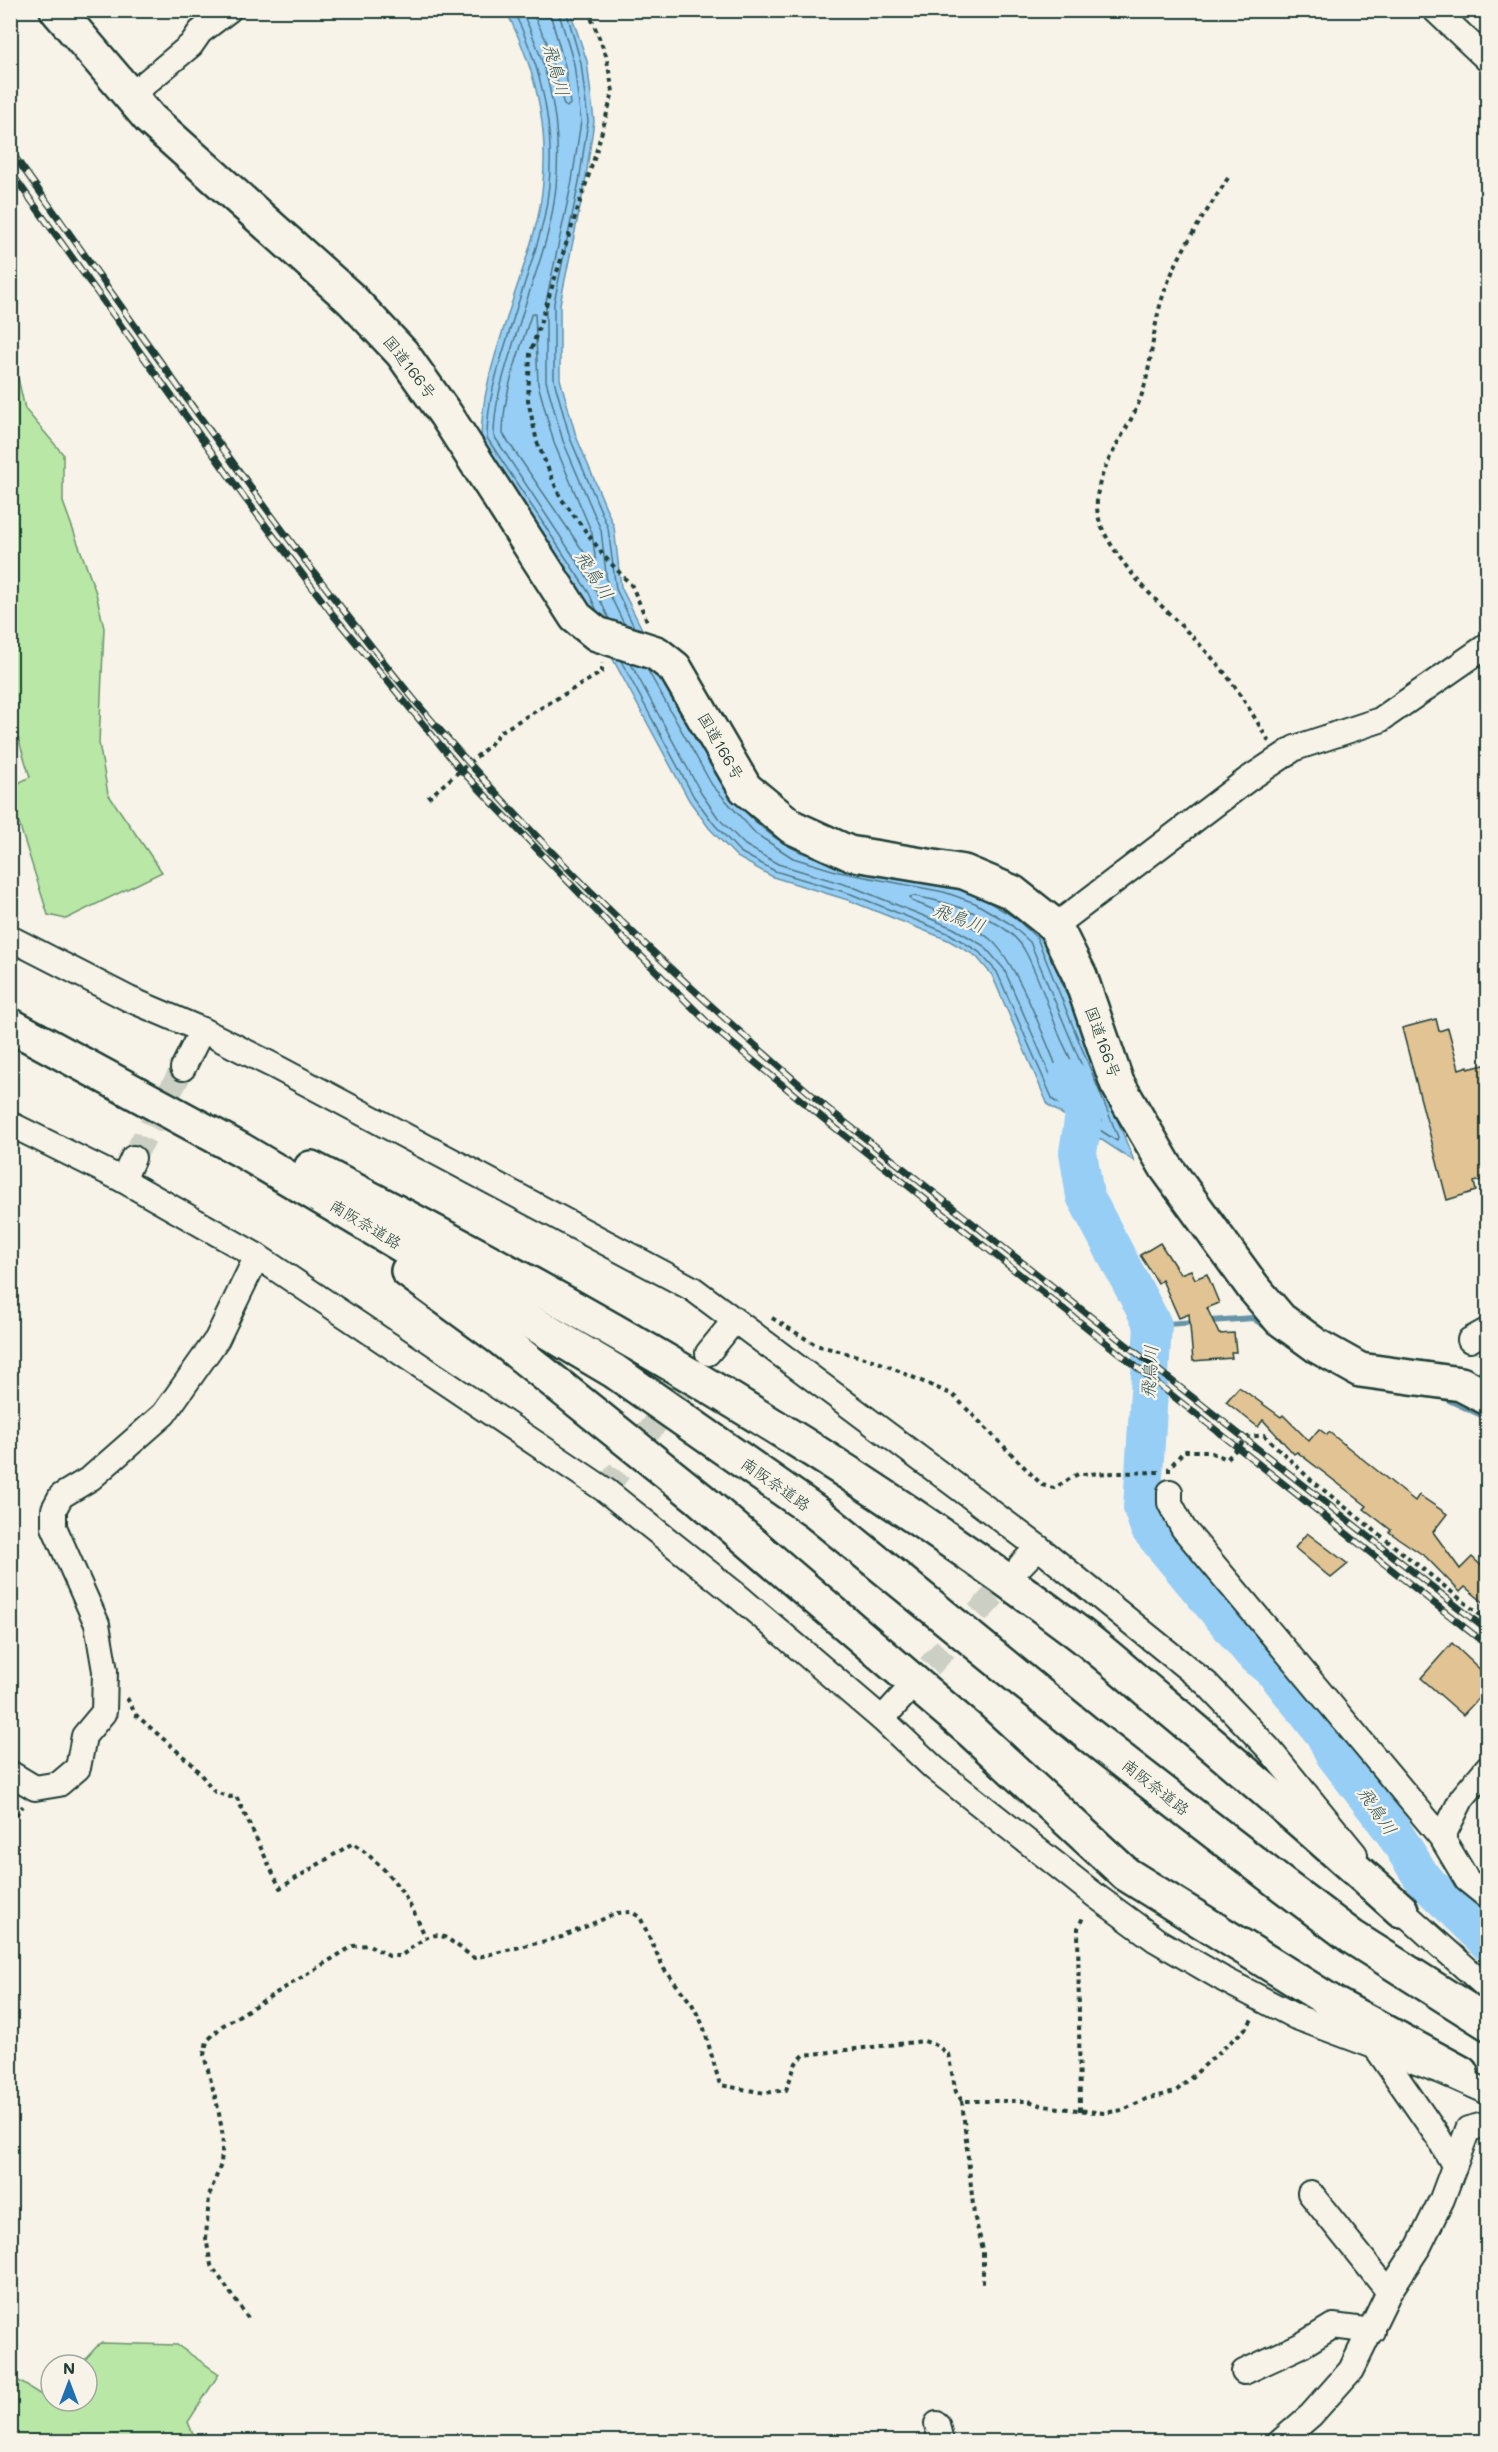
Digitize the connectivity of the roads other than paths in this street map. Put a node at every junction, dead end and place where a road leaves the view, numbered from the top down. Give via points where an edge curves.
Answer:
1 (57, 10) edge
2 (230, 10) edge
3 (1435, 10) edge
4 (1488, 60) edge
5 (130, 96) junction
6 (1488, 645) edge
7 (1055, 926) junction
8 (10, 938) edge
9 (10, 1010) edge
10 (10, 1025) edge
11 (202, 1029) junction
12 (183, 1068) tunnel mouth
13 (10, 1125) edge
14 (247, 1145) junction
15 (257, 1256) junction
16 (734, 1321) junction
17 (708, 1353) tunnel mouth
18 (1488, 1398) edge
19 (1167, 1482) road end
20 (1038, 1547) junction
21 (1021, 1565) tunnel mouth
22 (902, 1697) tunnel mouth
23 (882, 1719) junction
24 (1488, 1767) edge
25 (10, 1773) edge
26 (1442, 1838) junction
27 (1488, 1897) edge
28 (1401, 1910) junction
29 (1356, 1931) junction
30 (1488, 1988) edge
31 (1488, 2009) edge
32 (1488, 2023) edge
33 (1375, 2046) junction
34 (1479, 2084) edge
35 (1488, 2124) edge
36 (1454, 2165) junction
37 (1310, 2193) dead end
38 (1389, 2292) junction
39 (1372, 2331) junction
40 (1244, 2372) dead end
41 (1280, 2442) edge

1 - 5 highway, 国道166号
2 - 5 street
3 - 4 street
5 - 7 highway, 国道166号 via 150,119 351,299 402,353 576,617 594,632 660,656 675,668 745,788 792,827 849,853 964,872 1012,892
6 - 7 street via 1380,720 1295,748
7 - 18 highway, 国道166号 via 1080,976 1123,1092 1166,1167 1252,1287 1280,1318 1317,1346 1360,1370 1461,1384
8 - 11 street via 129,999
9 - 14 highway, 南阪奈道路
10 - 14 highway, 南阪奈道路
11 - 12 street
11 - 16 street via 693,1289
13 - 15 street via 128,1169
14 - 28 highway via 449,1239 658,1354 862,1480 1075,1630 1251,1776
14 - 29 highway, 南阪奈道路 via 614,1371 817,1513 1088,1734
14 - 34 highway via 501,1339 699,1498 970,1730 1125,1874 1336,2005
15 - 23 street via 605,1490
15 - 25 street via 218,1339 164,1414 91,1478 61,1496 54,1509 54,1527 97,1624 105,1671 104,1712 84,1736 78,1768 59,1784 35,1788
16 - 17 street
16 - 20 street
19 - 26 street via 1170,1503 1183,1528
20 - 21 street
20 - 28 street via 1206,1684 1269,1749
22 - 23 street
23 - 33 street via 934,1768 1156,1940 1296,2017
24 - 26 street via 1462,1798
26 - 27 street via 1467,1880
28 - 30 street
29 - 31 highway, 南阪奈道路
29 - 32 highway, 南阪奈道路
33 - 34 street
33 - 36 street
35 - 36 street via 1468,2128
36 - 38 street via 1419,2246
37 - 38 street
38 - 39 street
39 - 40 street via 1333,2326
39 - 41 street via 1351,2370 1311,2415

